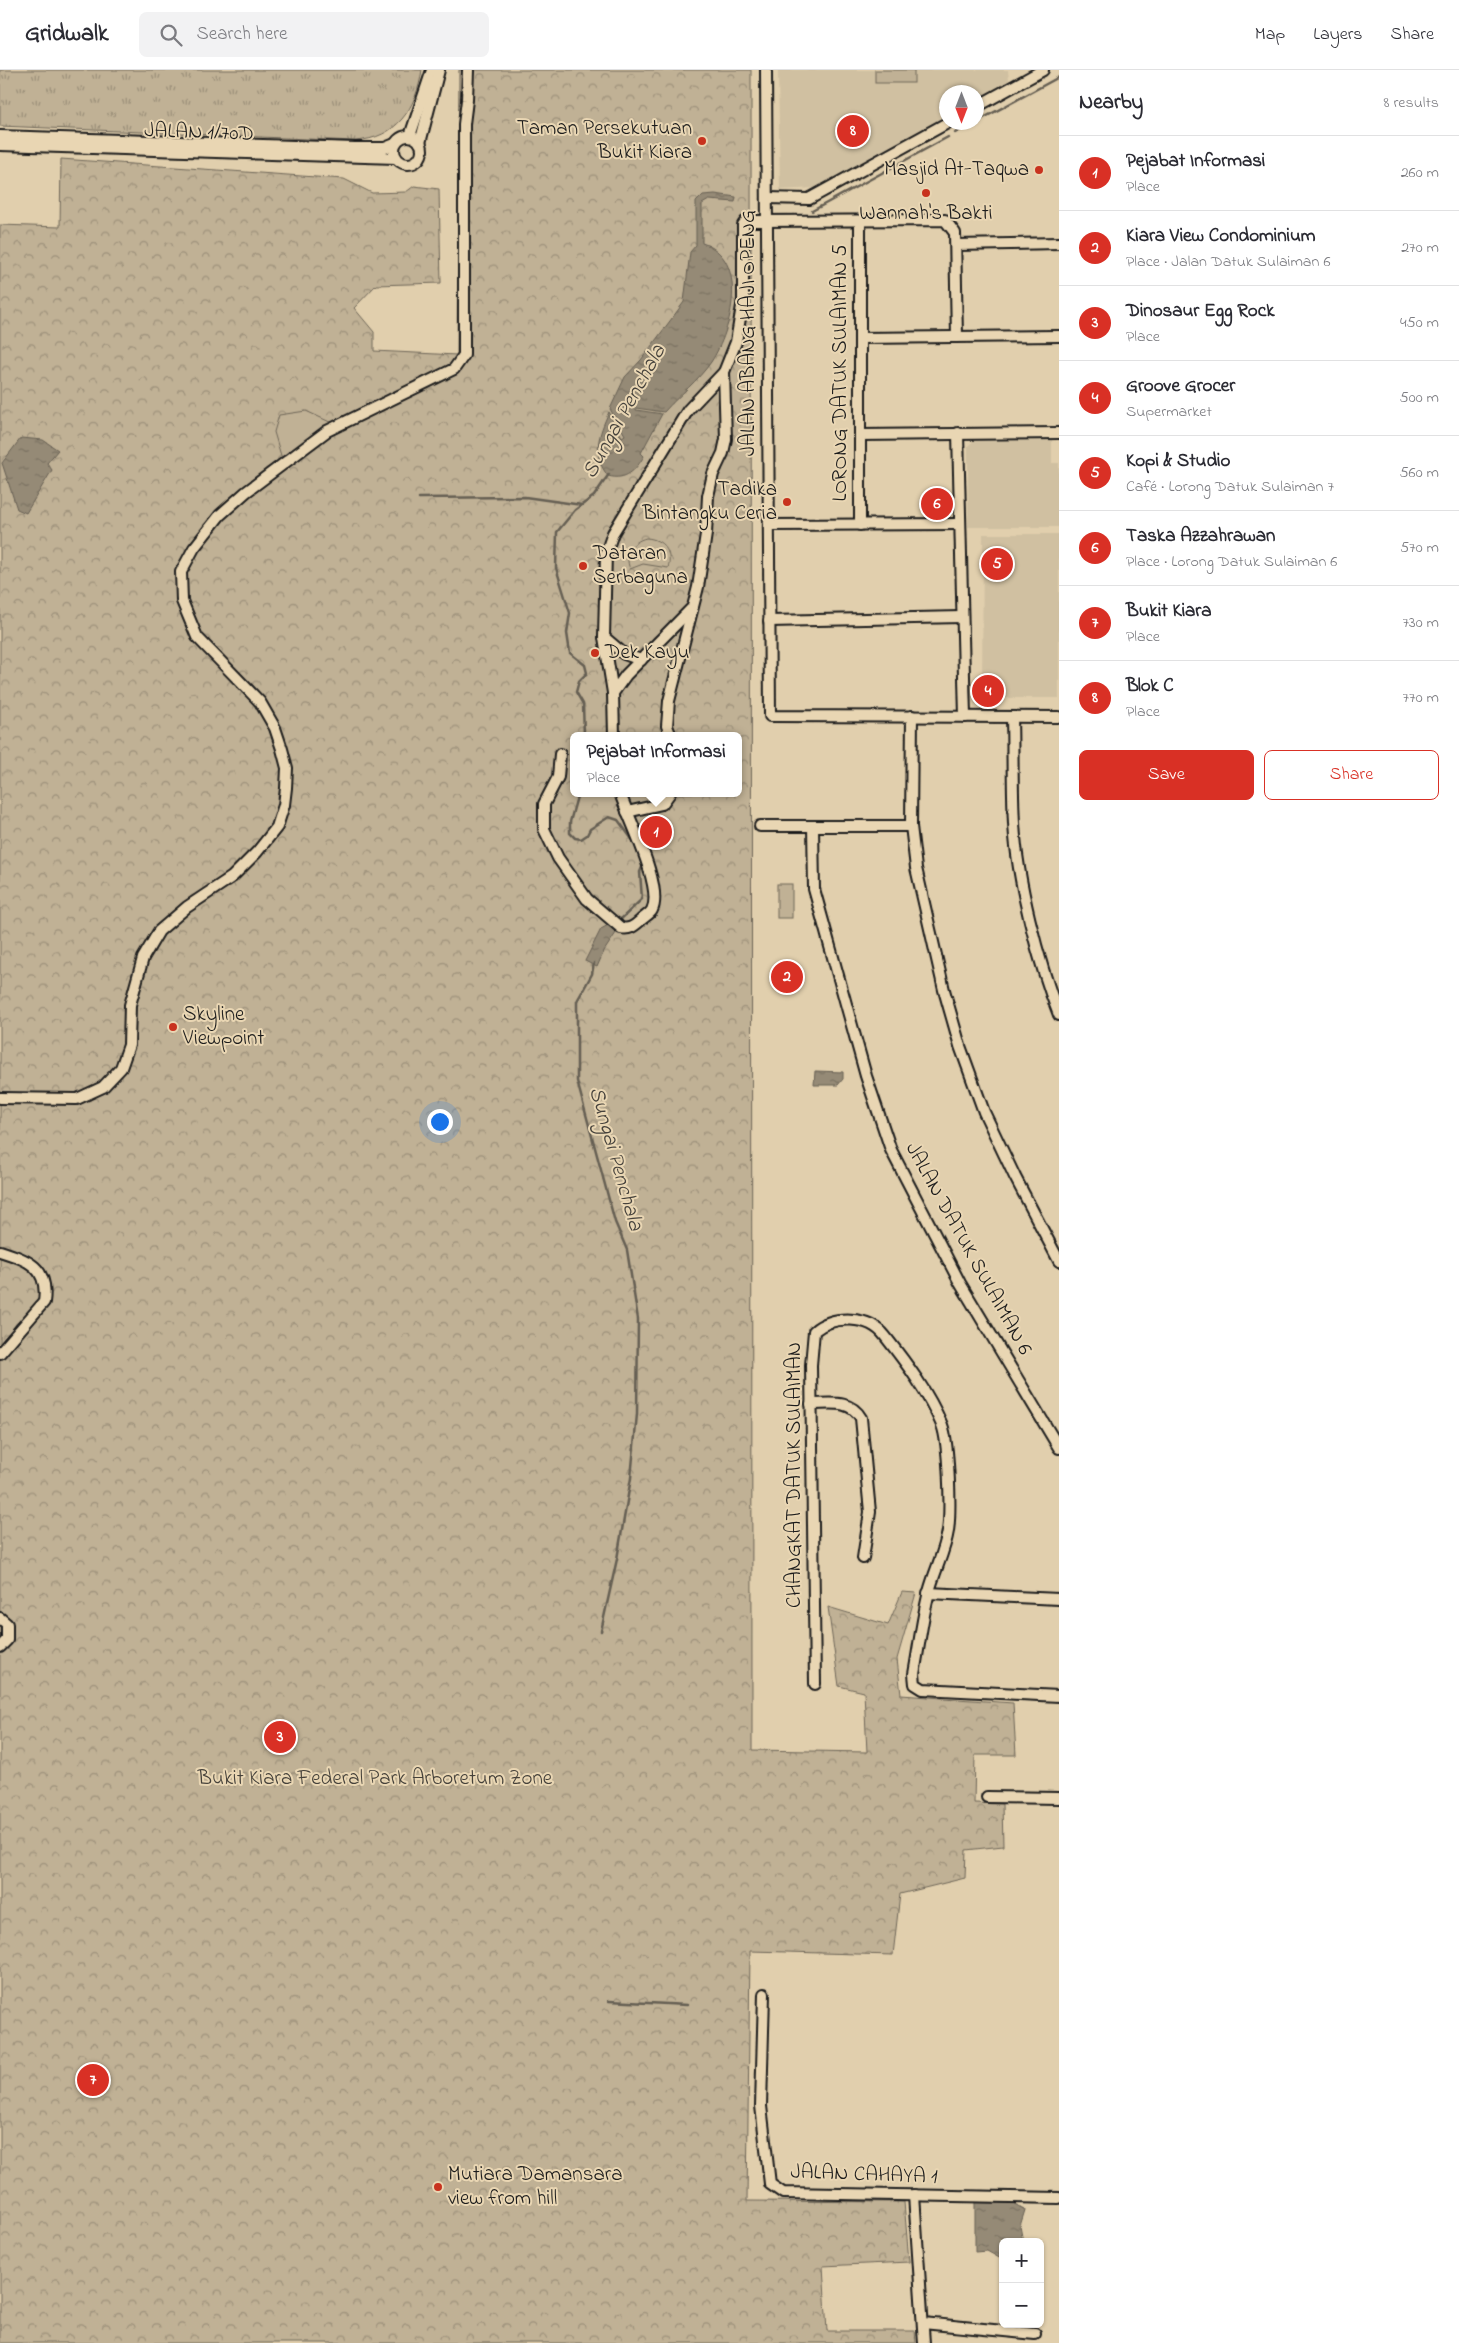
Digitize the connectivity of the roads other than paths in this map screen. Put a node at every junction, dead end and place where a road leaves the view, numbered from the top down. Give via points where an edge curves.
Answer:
1 (432, 70) edge
2 (439, 70) edge
3 (468, 70) edge
4 (766, 70) edge
5 (1043, 70) edge
6 (984, 103) edge
7 (939, 128) edge
8 (0, 136) edge
9 (410, 136) junction
10 (420, 143) junction
11 (395, 144) junction
12 (0, 145) edge
13 (396, 158) junction
14 (767, 198) junction
15 (860, 221) junction
16 (767, 222) junction
17 (1059, 243) edge
18 (956, 245) junction
19 (1059, 336) edge
20 (957, 337) junction
21 (860, 338) junction
22 (724, 372) junction
23 (958, 433) junction
24 (1059, 434) edge
25 (860, 435) junction
26 (960, 524) junction
27 (769, 525) junction
28 (860, 525) junction
29 (693, 607) junction
30 (962, 617) junction
31 (769, 621) junction
32 (604, 637) junction
33 (641, 660) junction
34 (613, 693) junction
35 (912, 716) junction
36 (965, 716) junction
37 (1012, 716) junction
38 (1059, 717) edge
39 (614, 732) edge
40 (669, 732) edge
41 (560, 754) dead end
42 (621, 797) edge
43 (667, 797) edge
44 (626, 812) junction
45 (760, 826) dead end
46 (813, 826) junction
47 (911, 826) junction
48 (1059, 1015) edge
49 (0, 1098) edge
50 (0, 1251) edge
51 (1059, 1261) edge
52 (0, 1353) edge
53 (811, 1404) junction
54 (1059, 1448) edge
55 (863, 1558) dead end
56 (928, 1593) junction
57 (1059, 1599) edge
58 (0, 1618) edge
59 (0, 1647) edge
60 (815, 1684) dead end
61 (1059, 1696) edge
62 (987, 1797) dead end
63 (1059, 1798) edge
64 (764, 1994) dead end
65 (914, 2196) junction
66 (1059, 2198) edge
67 (923, 2323) junction
68 (1035, 2334) dead end
69 (924, 2343) edge

1 - 9 street
2 - 10 street
3 - 49 street via 464,124 464,355 454,368 327,432 246,492 220,514 194,548 181,572 182,600 197,637 260,702 275,728 287,768 284,805 276,827 232,877 187,907 159,931 143,958 130,1005 129,1045 122,1068 103,1086 78,1099
4 - 14 street, JALAN ABANG HAJI OPENG
5 - 6 street
7 - 14 street via 809,199
8 - 11 street, JALAN 1/70D via 355,148 385,148
9 - 10 street
9 - 11 street via 401,137
10 - 13 street via 422,153 416,161 406,164
11 - 13 street
12 - 13 street, JALAN 1/70D
14 - 16 street, JALAN ABANG HAJI OPENG
15 - 16 street
15 - 18 street via 945,220 955,234
15 - 21 street, LORONG DATUK SULAIMAN 5
16 - 22 street via 746,221 743,225 743,300 736,342
16 - 27 street, JALAN ABANG HAJI OPENG
17 - 18 street
18 - 20 street
19 - 20 street
20 - 21 street
21 - 25 street, LORONG DATUK SULAIMAN 5
22 - 29 street via 726,439 708,496 706,534
22 - 32 street via 688,410 612,533 606,553
23 - 24 street
23 - 25 street
23 - 26 street
25 - 28 street, LORONG DATUK SULAIMAN 5
26 - 28 street
26 - 30 street
27 - 28 street
27 - 31 street, JALAN ABANG HAJI OPENG
29 - 33 street
29 - 40 street via 669,701
30 - 31 street
30 - 36 street
31 - 35 street, JALAN ABANG HAJI OPENG via 770,716
32 - 33 street via 624,654
32 - 34 street
33 - 34 street
34 - 39 street
35 - 36 street
35 - 47 street
36 - 37 street
37 - 38 street
37 - 48 street via 1014,824 1019,873
41 - 44 street via 558,776 544,804 544,829 558,858 586,899 617,925 631,928 651,912 654,905 650,869
42 - 44 street
43 - 44 street via 662,804
45 - 46 street
46 - 47 street
46 - 54 street, JALAN DATUK SULAIMAN 6 via 814,888 866,1076 892,1150 960,1283
47 - 51 street via 916,868 960,1046 984,1112
50 - 52 street via 24,1259 39,1270 46,1291 44,1302
53 - 55 street via 849,1405 860,1418 870,1512
53 - 56 street, CHANGKAT DATUK SULAIMAN via 814,1331 832,1321 863,1320 879,1327 921,1383 943,1427 949,1469 948,1531
53 - 60 street, CHANGKAT DATUK SULAIMAN
56 - 57 street
56 - 61 street, CHANGKAT DATUK SULAIMAN via 915,1684 923,1688
58 - 59 street via 7,1624 7,1640
62 - 63 street
64 - 65 street, JALAN CAHAYA 1 via 762,2106 770,2184 783,2193
65 - 66 street, JALAN CAHAYA 1
65 - 67 street
67 - 68 street
67 - 69 street

